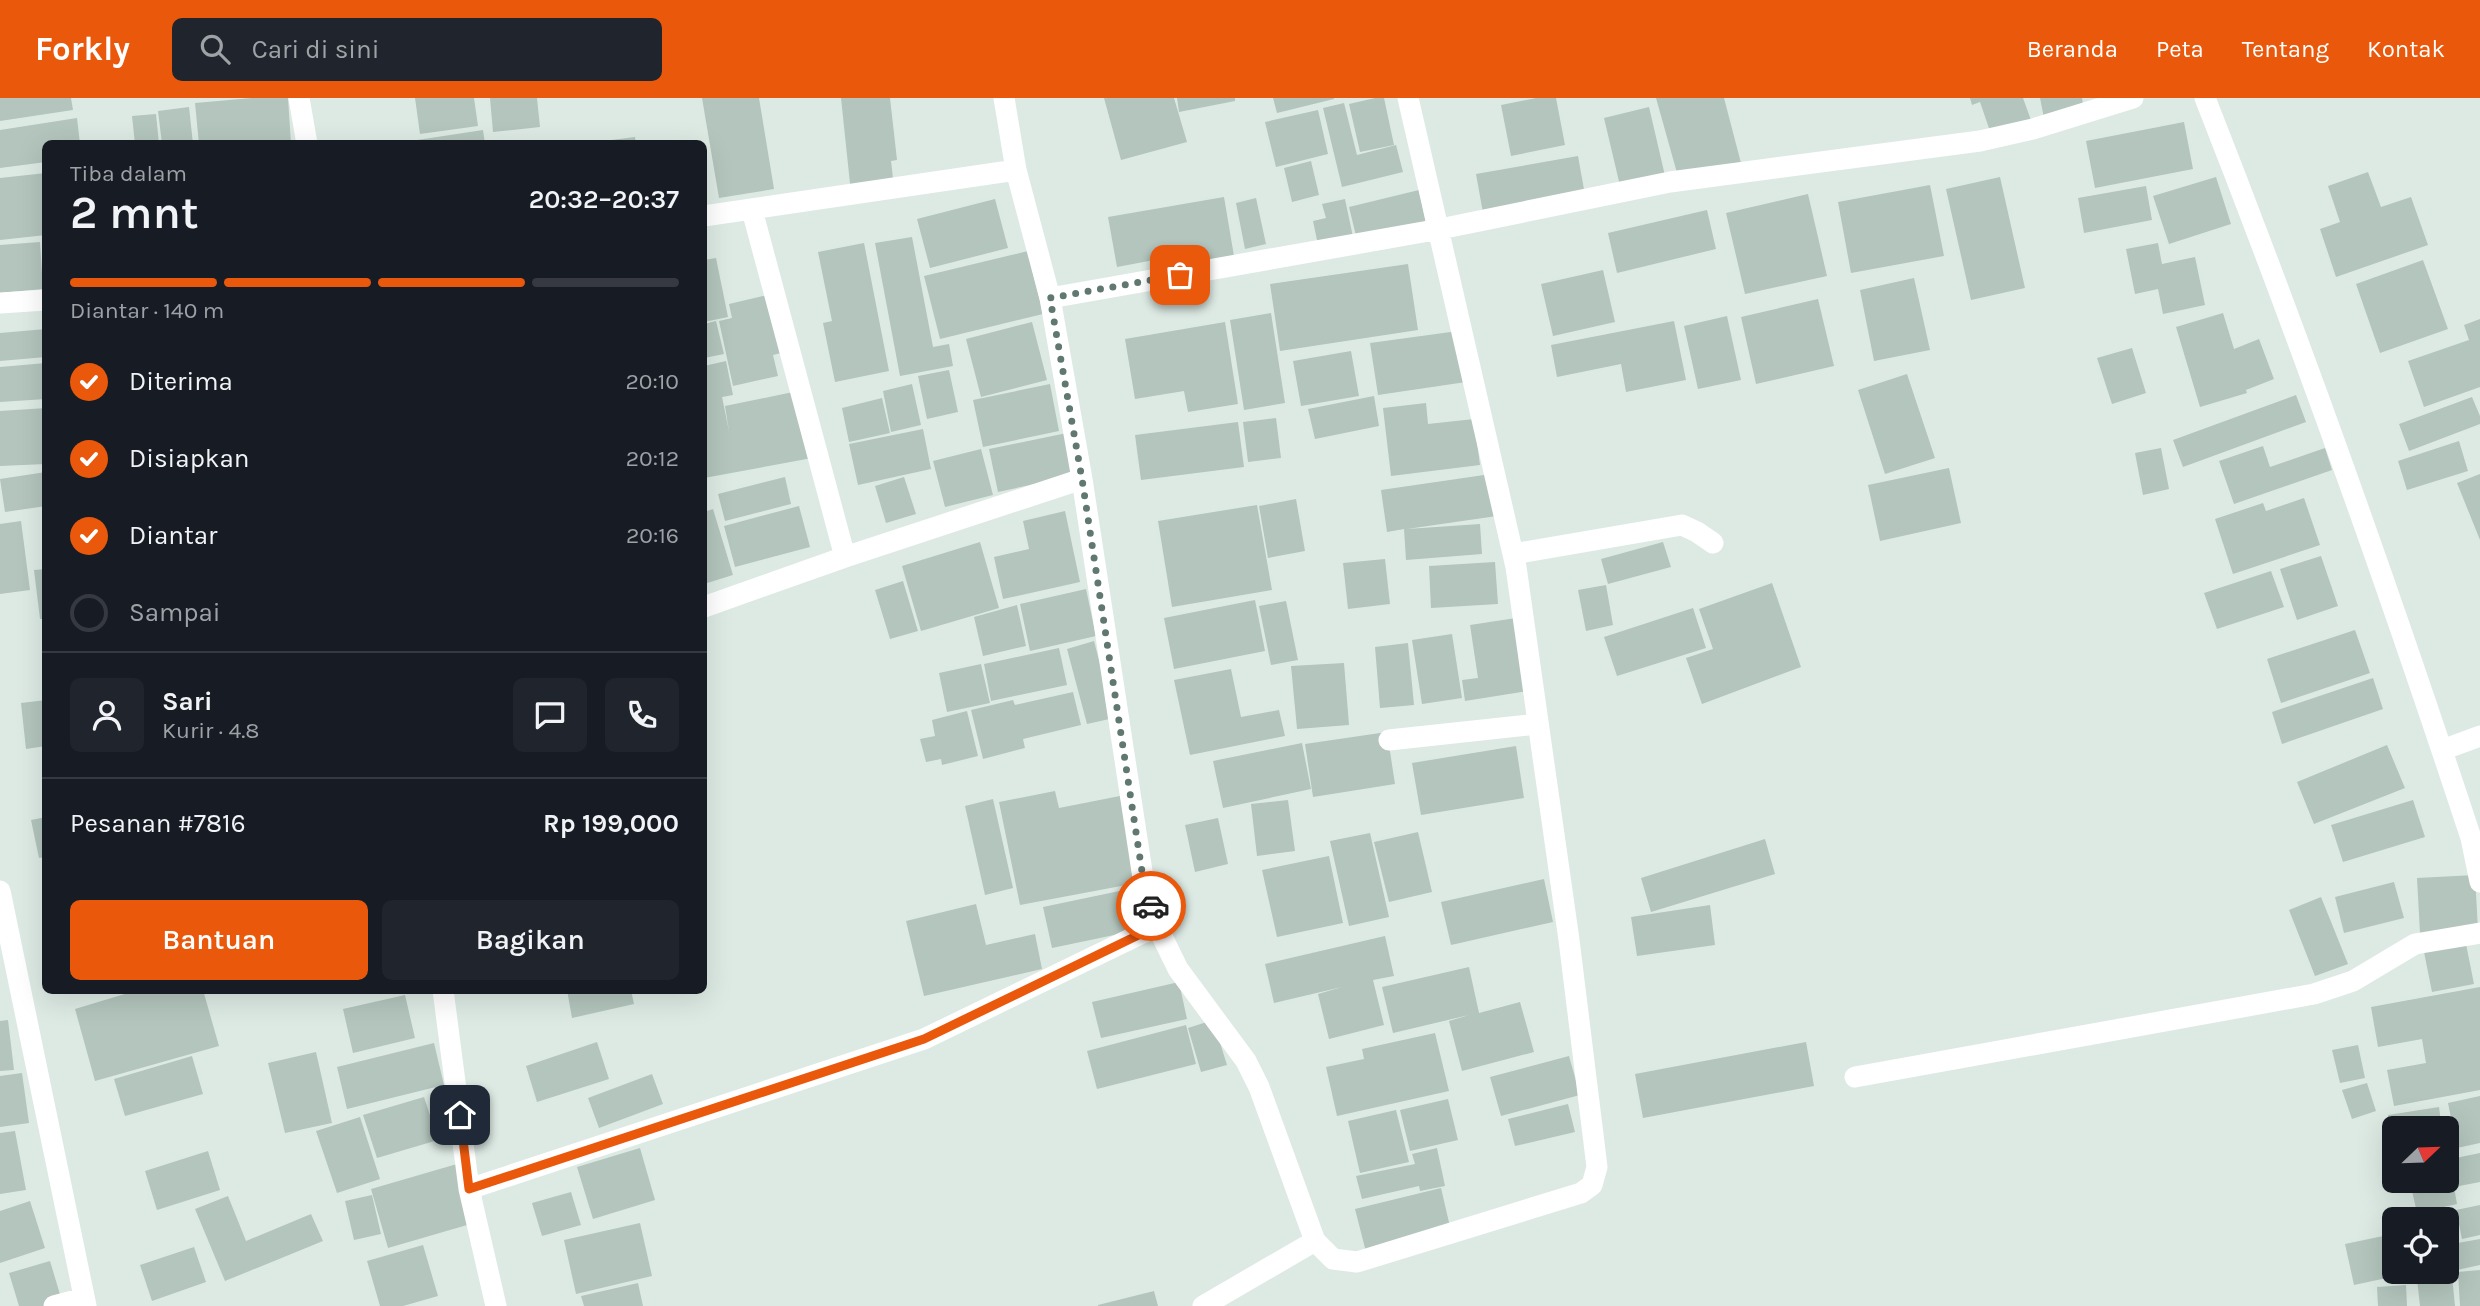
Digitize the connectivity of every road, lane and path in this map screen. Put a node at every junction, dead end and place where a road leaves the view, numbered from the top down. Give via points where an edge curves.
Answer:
1 (299, 98) edge
2 (1004, 98) edge
3 (1408, 98) edge
4 (2133, 98) edge
5 (2205, 98) edge
6 (306, 140) edge
7 (1016, 170) junction
8 (752, 210) junction
9 (707, 216) edge
10 (1440, 229) junction
11 (1050, 298) junction
12 (42, 300) edge
13 (0, 303) edge
14 (1082, 479) junction
15 (1713, 543) dead end
16 (1513, 554) junction
17 (845, 557) junction
18 (707, 606) edge
19 (1537, 724) junction
20 (2480, 736) edge
21 (1389, 740) dead end
22 (2442, 750) junction
23 (2480, 882) edge
24 (0, 891) edge
25 (1157, 926) junction
26 (2480, 933) edge
27 (444, 994) edge
28 (1854, 1077) dead end
29 (469, 1189) junction
30 (1315, 1241) junction
31 (85, 1302) edge
32 (54, 1306) edge
33 (496, 1306) edge
34 (1203, 1306) edge

1 - 6 street
2 - 7 street
3 - 10 street
4 - 10 street via 1980,141 1670,183
5 - 22 street via 2376,556
7 - 8 street
7 - 11 street
8 - 9 street
8 - 17 street
10 - 11 street
10 - 16 street
11 - 14 street
12 - 13 street
14 - 17 street
14 - 25 street via 1143,878
15 - 16 street via 1682,525
16 - 19 street
17 - 18 street
19 - 21 street
19 - 30 street via 1597,1167 1592,1185 1581,1193 1357,1262 1333,1259
20 - 22 street
22 - 23 street
24 - 31 street
25 - 29 street via 924,1039
25 - 30 street via 1178,969 1246,1061
26 - 28 street via 2415,944 2353,981 2314,994
27 - 29 street
29 - 33 street
30 - 34 street
31 - 32 street

